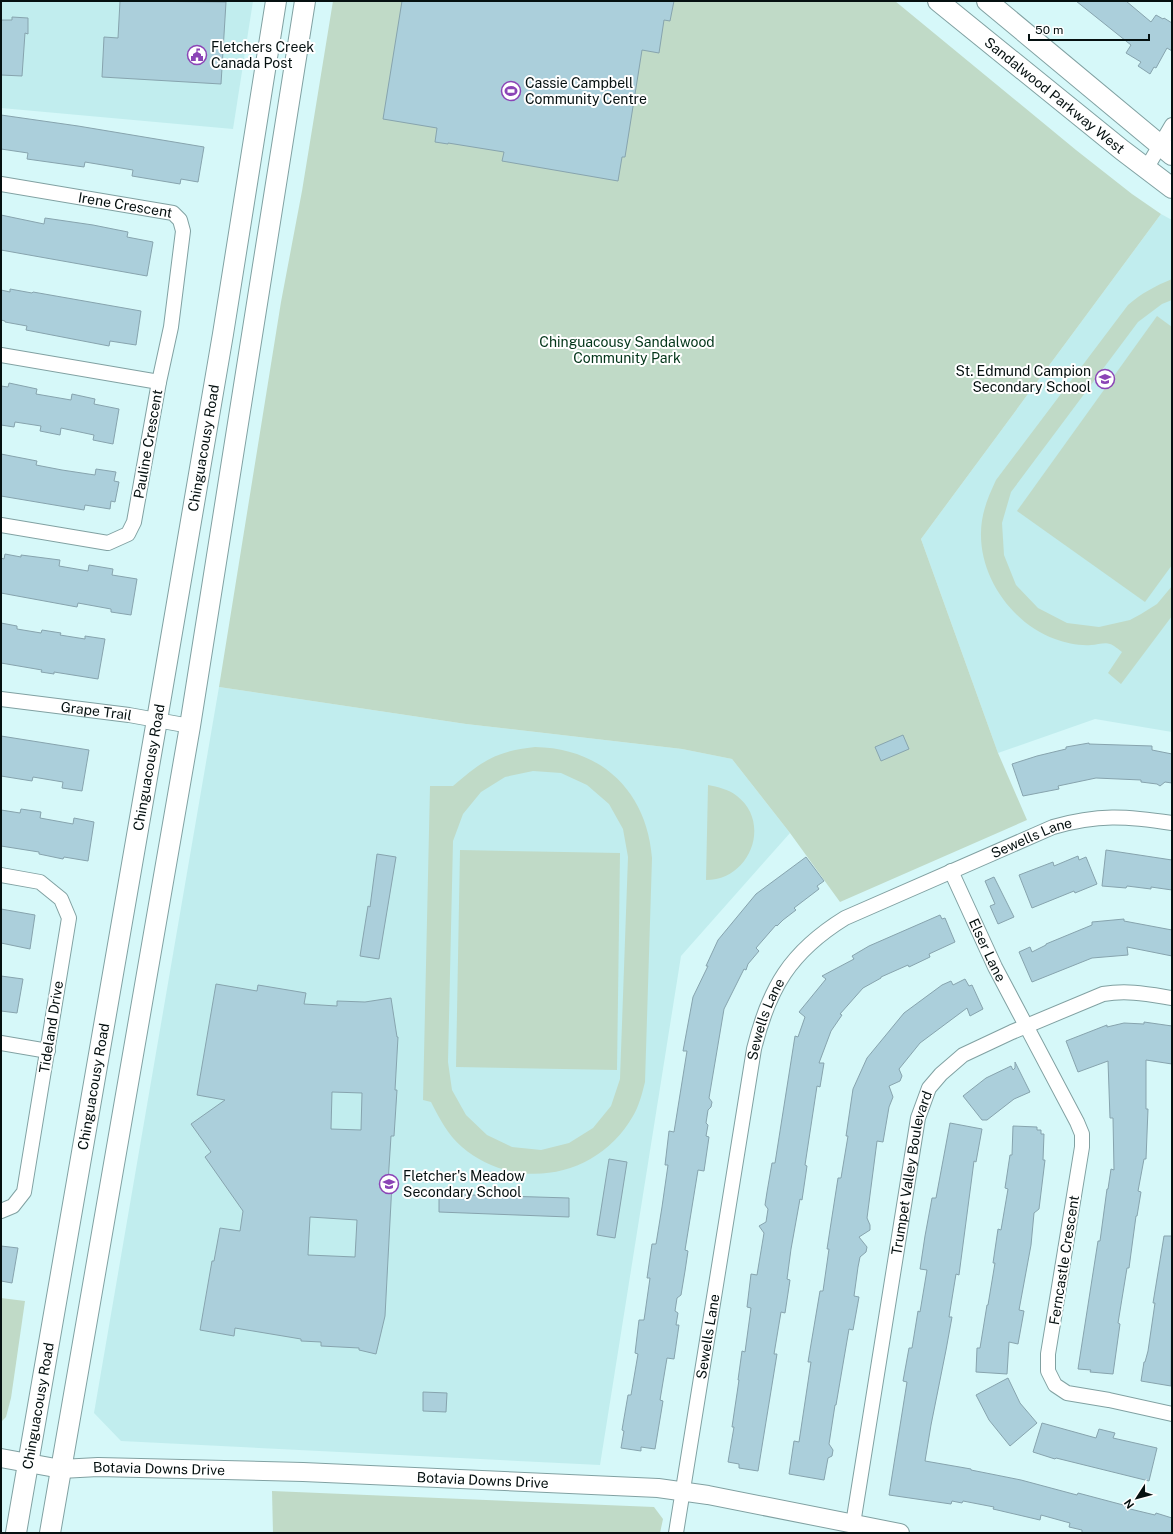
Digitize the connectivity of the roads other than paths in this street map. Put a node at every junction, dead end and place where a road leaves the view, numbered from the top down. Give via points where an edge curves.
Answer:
1 (276, 1) edge
2 (305, 1) edge
3 (938, 1) edge
4 (986, 1) edge
5 (1172, 125) edge
6 (1166, 150) edge
7 (1146, 169) junction
8 (1, 184) edge
9 (1172, 188) edge
10 (1, 355) edge
11 (158, 382) junction
12 (1, 525) edge
13 (1, 699) edge
14 (157, 720) junction
15 (190, 726) junction
16 (1172, 823) edge
17 (951, 871) junction
18 (1, 875) edge
19 (1172, 998) edge
20 (1026, 1026) junction
21 (1, 1043) edge
22 (48, 1051) junction
23 (1, 1211) edge
24 (1172, 1414) edge
25 (1, 1458) edge
26 (29, 1463) junction
27 (61, 1469) junction
28 (683, 1491) junction
29 (853, 1524) junction
30 (16, 1533) edge
31 (50, 1533) edge
32 (676, 1533) edge
33 (900, 1533) edge

1 - 14 main road, Chinguacousy Road via 223,334
2 - 15 main road, Chinguacousy Road
3 - 7 main road, Sandalwood Parkway West
4 - 6 main road, Sandalwood Parkway West
5 - 6 street
6 - 7 street
7 - 9 main road, Sandalwood Parkway West
8 - 11 street, Irene Crescent via 173,213 180,220 182,231 171,327
10 - 11 street, Pauline Crescent
11 - 12 street, Pauline Crescent via 134,522 128,534 108,543
13 - 14 street, Grape Trail
14 - 15 street, Grape Trail
14 - 26 main road, Chinguacousy Road
15 - 27 main road, Chinguacousy Road
16 - 17 street, Sewells Lane via 1119,817 1077,820 1053,827
17 - 20 street, Elser Lane via 995,967
17 - 28 street, Sewells Lane via 856,913 829,928 804,949 787,970 766,1007 754,1049
18 - 22 street, Tideland Drive via 40,882 62,899 69,918
19 - 20 street, Trumpet Valley Boulevard via 1118,991 1103,994
20 - 24 street, Ferncastle Crescent via 1082,1134 1048,1354 1048,1371 1055,1385 1067,1393
20 - 29 street, Trumpet Valley Boulevard via 958,1059 929,1088 923,1103 918,1118
21 - 22 street
22 - 23 street, Tideland Drive via 24,1192 13,1206
25 - 26 street, Botavia Downs Drive
26 - 27 street, Botavia Downs Drive
26 - 30 main road, Chinguacousy Road
27 - 28 street, Botavia Downs Drive via 98,1467 303,1472
27 - 31 main road, Chinguacousy Road
28 - 29 street, Botavia Downs Drive
28 - 32 street, Sewells Lane
29 - 33 street, Botavia Downs Drive

